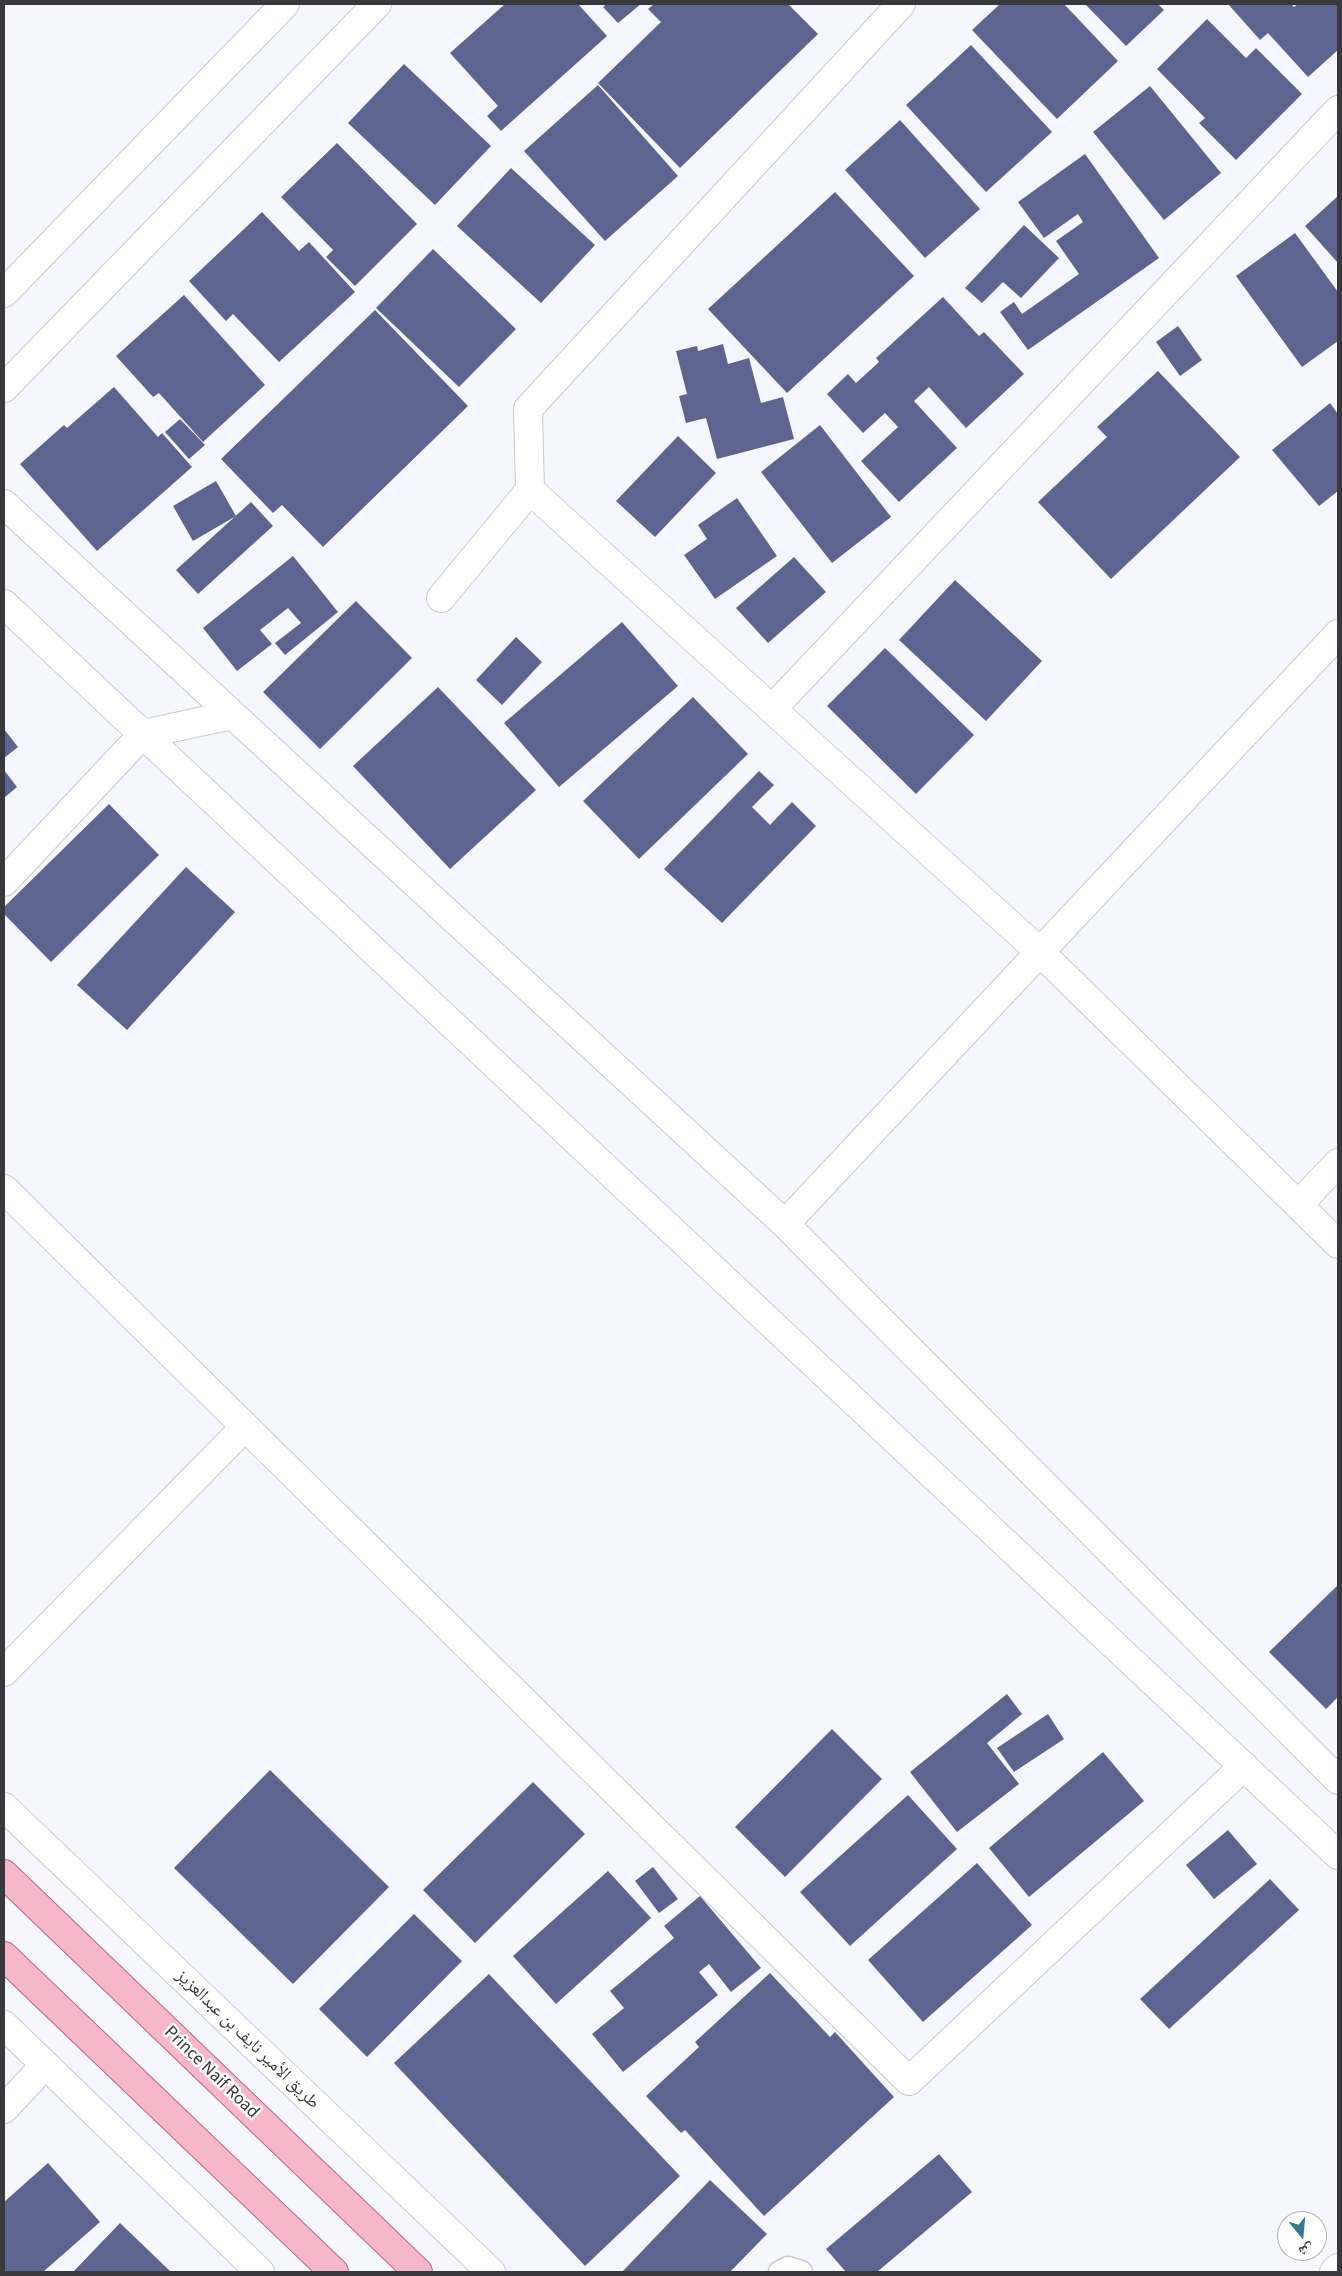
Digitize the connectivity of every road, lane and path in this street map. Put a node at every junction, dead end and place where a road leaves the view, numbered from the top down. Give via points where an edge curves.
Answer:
1 (285, 4) edge
2 (377, 4) edge
3 (891, 7) edge
4 (1338, 110) edge
5 (4, 293) edge
6 (4, 388) edge
7 (530, 490) junction
8 (4, 504) edge
9 (441, 598) dead end
10 (4, 604) edge
11 (1338, 634) edge
12 (772, 709) junction
13 (232, 715) junction
14 (143, 734) junction
15 (4, 882) edge
16 (1040, 952) junction
17 (1338, 1163) edge
18 (4, 1189) edge
19 (1298, 1205) junction
20 (785, 1224) junction
21 (1338, 1244) edge
22 (245, 1428) junction
23 (4, 1672) edge
24 (1244, 1766) junction
25 (1338, 1780) edge
26 (4, 1807) edge
27 (1338, 1855) edge
28 (4, 1874) edge
29 (4, 1956) edge
30 (4, 2025) edge
31 (45, 2065) junction
32 (4, 2109) edge
33 (1338, 2268) edge
34 (260, 2272) edge
35 (334, 2272) edge
36 (418, 2272) edge
37 (491, 2272) edge
38 (780, 2272) edge
39 (801, 2272) edge
40 (1334, 2272) edge

1 - 5 street
2 - 6 street
3 - 7 street via 528,409
4 - 12 street
7 - 9 street
7 - 12 street
8 - 13 street
10 - 14 street
11 - 16 street
12 - 16 street
13 - 14 street
13 - 20 street
14 - 15 street
14 - 24 street
16 - 19 street
16 - 20 street
17 - 19 street
18 - 22 street
19 - 21 street
20 - 25 street
22 - 23 street
22 - 24 street via 909,2082
24 - 27 street
26 - 37 street, طريق الأمير نايف بن عبدالعزيز
28 - 36 main road, Prince Naif Road
29 - 35 main road
30 - 31 street
31 - 32 street
31 - 34 street
33 - 40 street
38 - 39 lane via 788,2268

